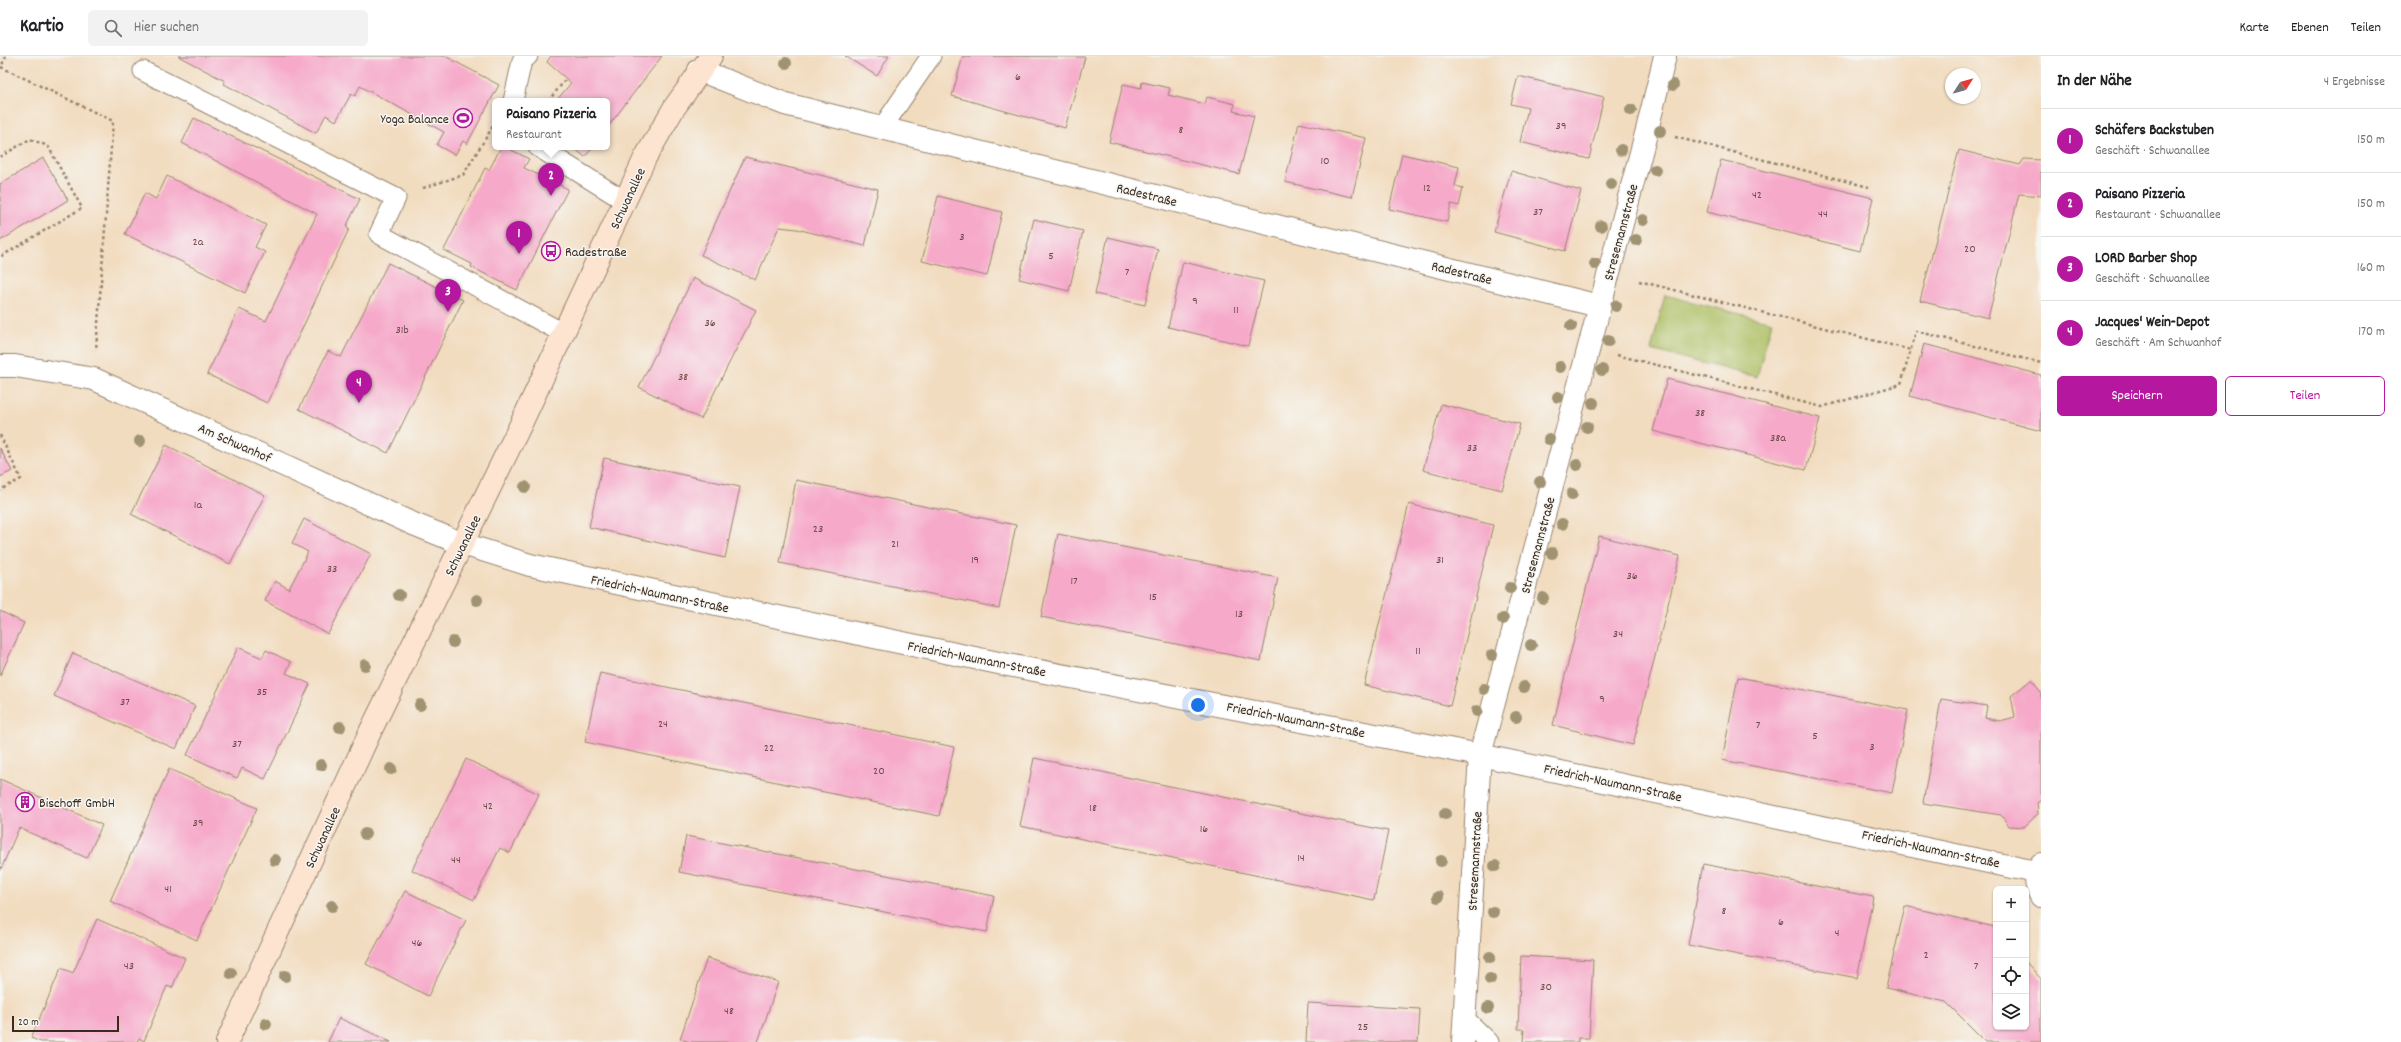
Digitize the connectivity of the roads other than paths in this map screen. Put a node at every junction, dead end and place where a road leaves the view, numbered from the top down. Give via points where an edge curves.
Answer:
1 (528, 56) edge
2 (931, 56) edge
3 (1665, 56) edge
4 (705, 63) edge
5 (143, 71) dead end
6 (515, 98) edge
7 (882, 128) junction
8 (543, 150) edge
9 (625, 201) junction
10 (1599, 306) junction
11 (562, 333) junction
12 (0, 366) edge
13 (463, 544) junction
14 (1480, 754) junction
15 (2038, 868) edge
16 (2041, 896) edge
17 (1464, 1018) junction
18 (227, 1042) edge
19 (1463, 1042) edge
20 (1489, 1042) edge

1 - 6 lane via 522,61
2 - 7 lane
3 - 10 street, Stresemannstraße via 1648,130
4 - 7 street, Radestraße via 785,104
4 - 9 main road, Schwanallee via 660,133
5 - 11 lane via 396,198 378,234
7 - 10 street, Radestraße
8 - 9 lane
9 - 11 main road, Schwanallee
10 - 14 street, Stresemannstraße via 1590,348
11 - 13 main road, Schwanallee
12 - 13 street, Am Schwanhof via 15,366 94,379 411,523
13 - 14 street, Friedrich-Naumann-Straße via 530,565 579,576 1008,665
13 - 18 main road, Schwanallee via 371,730
14 - 15 street, Friedrich-Naumann-Straße
14 - 17 street, Stresemannstraße
15 - 16 street via 2038,890
17 - 19 street, Stresemannstraße
17 - 20 lane

